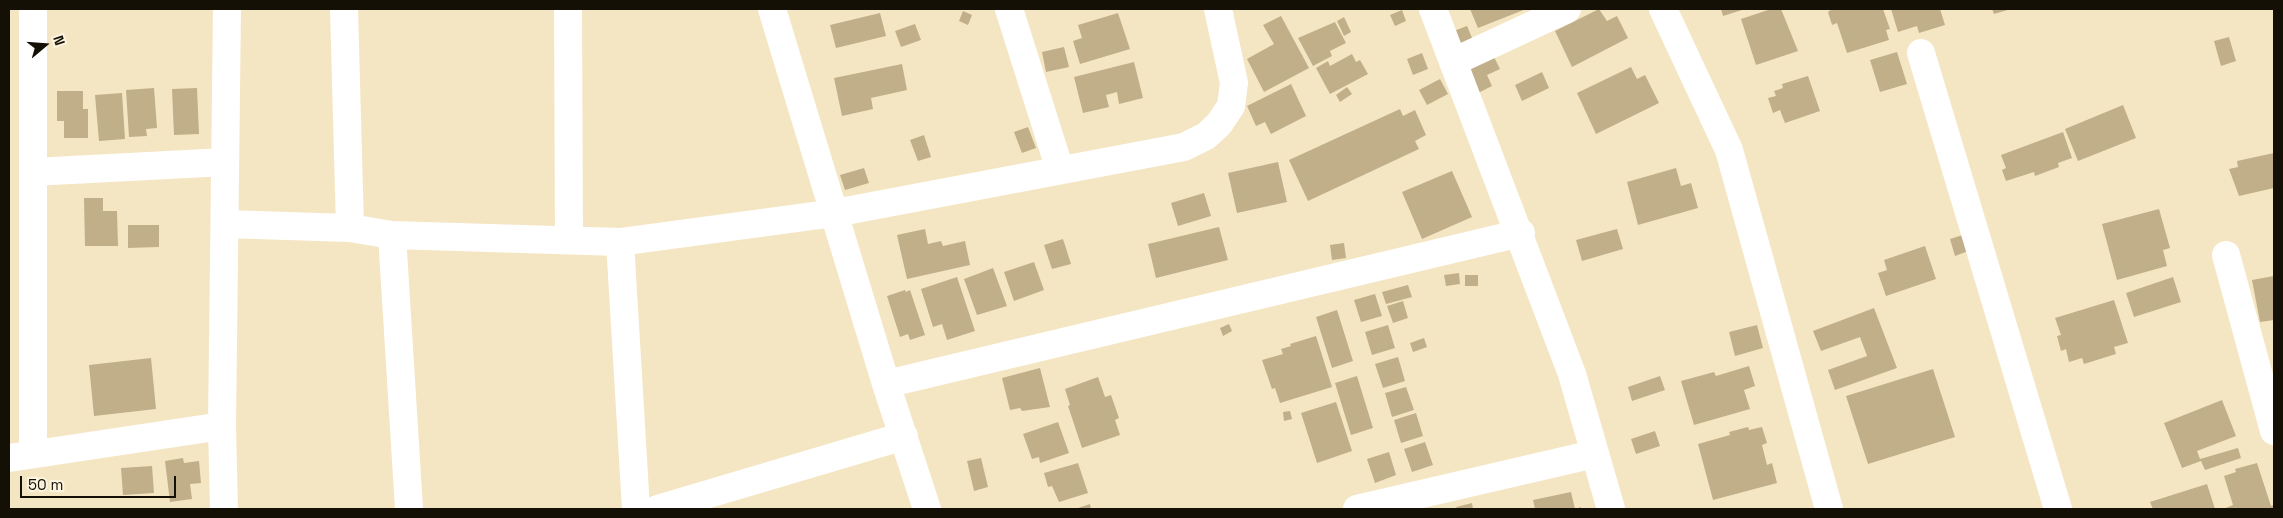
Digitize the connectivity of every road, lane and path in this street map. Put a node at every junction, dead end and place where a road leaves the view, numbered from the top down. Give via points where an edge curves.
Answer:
1 (33, 9) edge
2 (227, 9) edge
3 (344, 9) edge
4 (568, 9) edge
5 (772, 9) edge
6 (1009, 9) edge
7 (1218, 9) edge
8 (1433, 9) edge
9 (1567, 9) edge
10 (1663, 9) edge
11 (1921, 54) dead end
12 (1453, 62) junction
13 (226, 162) junction
14 (1060, 170) junction
15 (33, 172) junction
16 (836, 213) junction
17 (225, 224) junction
18 (350, 228) junction
19 (1521, 233) junction
20 (392, 234) junction
21 (569, 240) junction
22 (620, 242) junction
23 (2226, 255) dead end
24 (886, 384) junction
25 (222, 426) junction
26 (2274, 431) edge
27 (904, 436) junction
28 (1594, 454) junction
29 (21, 456) edge
30 (224, 509) edge
31 (409, 509) edge
32 (636, 509) edge
33 (658, 509) edge
34 (927, 509) edge
35 (1357, 509) edge
36 (1611, 509) edge
37 (1829, 509) edge
38 (2058, 509) edge

1 - 15 street
2 - 13 street
3 - 18 street
4 - 21 street
5 - 16 street
6 - 14 street
7 - 14 street via 1234,83 1231,106 1218,124 1206,136 1184,147
8 - 12 street
9 - 12 street
10 - 37 street via 1729,150
11 - 38 street
12 - 19 street
13 - 15 street
13 - 17 street
14 - 16 street
15 - 29 street
16 - 22 street
16 - 24 street
17 - 18 street
17 - 25 street
18 - 20 street
19 - 24 street
19 - 28 street via 1572,374
20 - 21 street
20 - 31 street
21 - 22 street
22 - 32 street
23 - 26 street
24 - 27 street
25 - 29 street
25 - 30 street
27 - 33 street
27 - 34 street
28 - 35 street
28 - 36 street

